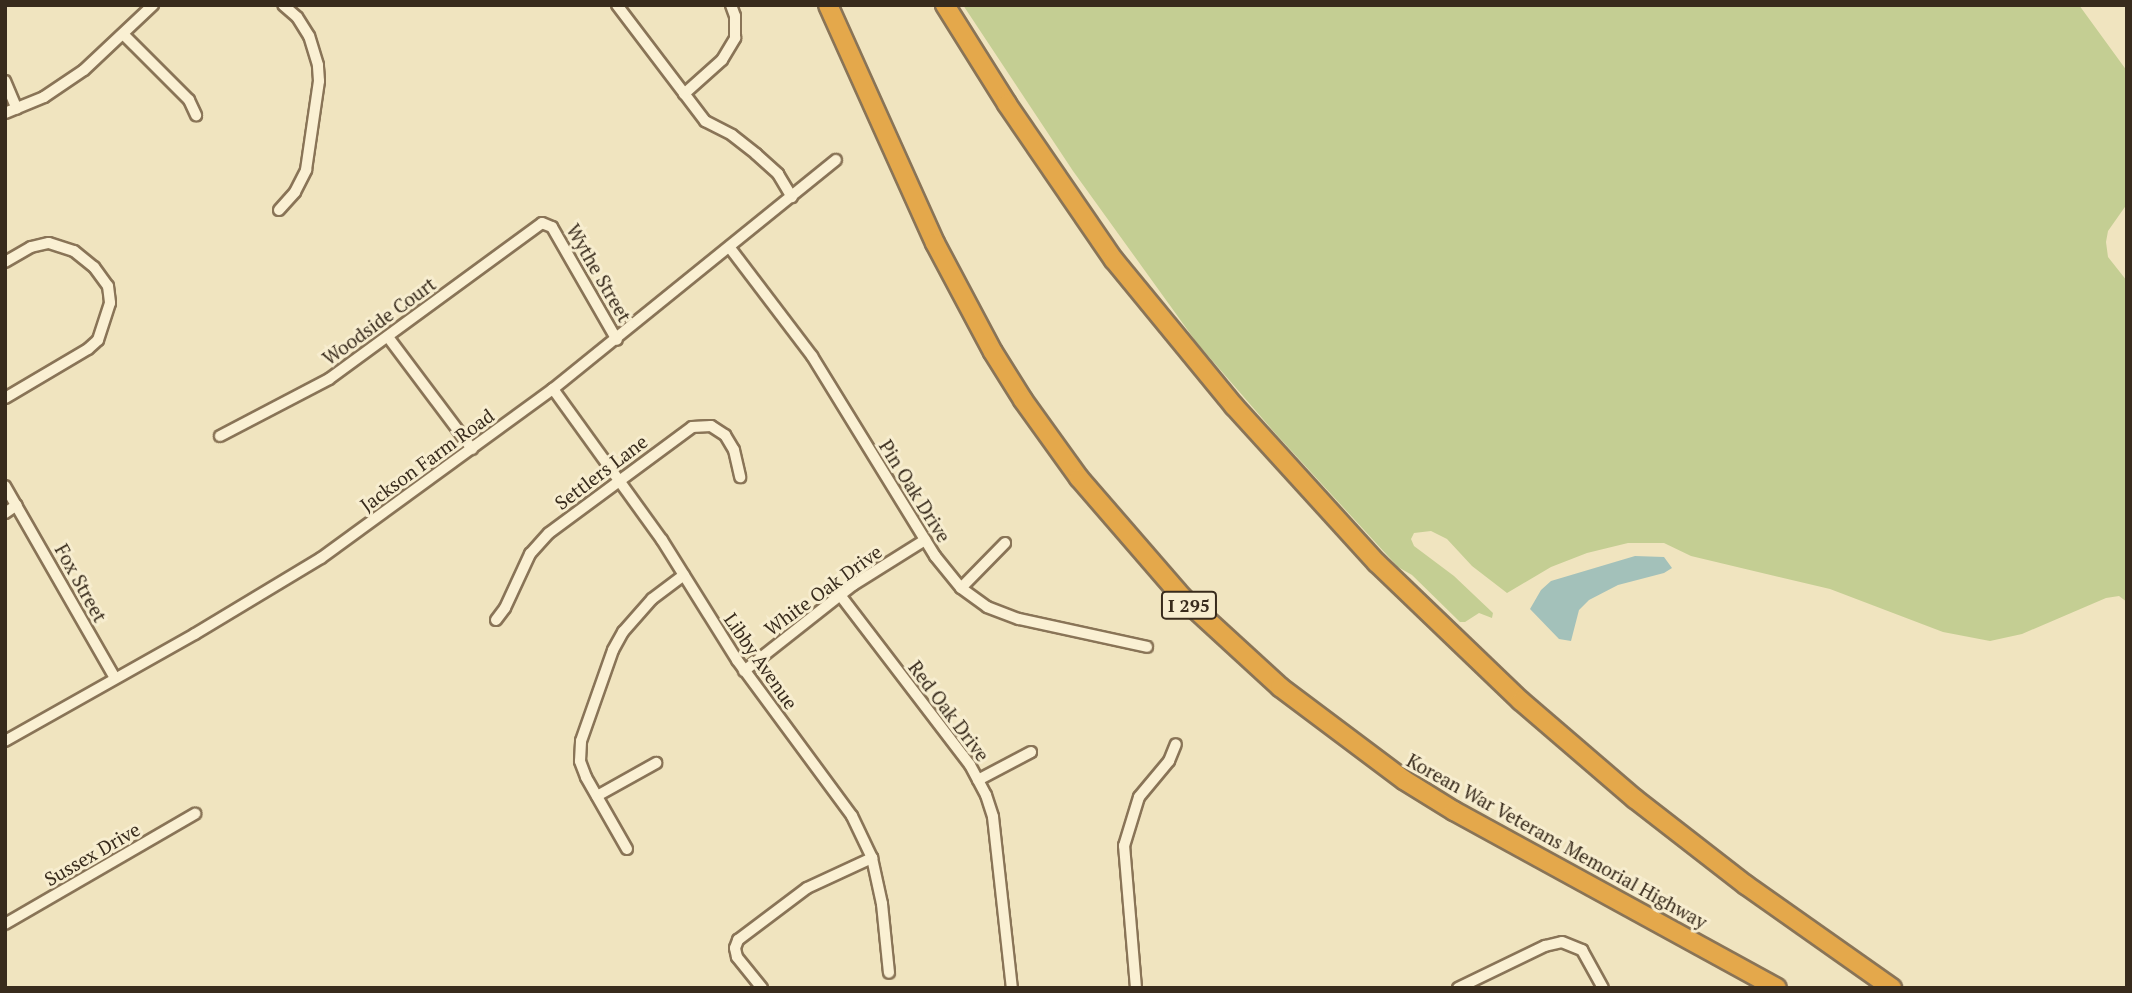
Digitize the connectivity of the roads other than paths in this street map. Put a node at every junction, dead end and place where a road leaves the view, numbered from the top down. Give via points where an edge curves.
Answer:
1 (153, 5) edge
2 (283, 5) edge
3 (617, 5) edge
4 (731, 5) edge
5 (828, 5) edge
6 (945, 5) edge
7 (124, 35) junction
8 (5, 81) edge
9 (684, 94) junction
10 (17, 109) junction
11 (5, 113) edge
12 (196, 116) dead end
13 (836, 160) dead end
14 (792, 197) junction
15 (279, 209) dead end
16 (550, 225) joint
17 (730, 248) junction
18 (5, 262) edge
19 (388, 337) junction
20 (617, 340) junction
21 (553, 389) junction
22 (5, 398) edge
23 (220, 436) dead end
24 (472, 449) junction
25 (740, 477) dead end
26 (620, 479) junction
27 (5, 486) edge
28 (17, 505) junction
29 (5, 513) edge
30 (925, 541) junction
31 (1005, 543) dead end
32 (684, 575) junction
33 (961, 588) junction
34 (840, 595) junction
35 (496, 620) dead end
36 (1147, 647) dead end
37 (744, 671) junction
38 (115, 678) junction
39 (5, 740) edge
40 (1176, 744) dead end
41 (1031, 752) dead end
42 (656, 763) dead end
43 (978, 780) junction
44 (597, 796) junction
45 (195, 814) dead end
46 (627, 849) dead end
47 (872, 858) junction
48 (5, 924) edge
49 (889, 973) dead end
50 (762, 988) edge
51 (1012, 988) edge
52 (1136, 988) edge
53 (1458, 988) edge
54 (1603, 988) edge
55 (1777, 988) edge
56 (1892, 988) edge

1 - 7 street
2 - 15 street via 309,36 319,80 306,170
3 - 9 street
4 - 9 street via 735,38 722,60
5 - 55 highway, Korean War Veterans Memorial Highway / I 295 via 934,243 993,352 1079,478 1183,598 1280,687 1404,780
6 - 56 highway via 1114,260 1258,434 1377,564 1595,766 1727,871
7 - 10 street via 61,87
7 - 12 street via 189,100
8 - 10 street
9 - 14 street via 705,121 732,135 778,174
10 - 11 street
13 - 14 street, Jackson Farm Road
14 - 17 street, Jackson Farm Road
16 - 19 street, Woodside Court via 539,224
16 - 20 street, Wythe Street
17 - 20 street, Jackson Farm Road
17 - 30 street, Pin Oak Drive via 812,356
18 - 22 street via 49,243 74,251 108,286 110,303 98,340
19 - 23 street, Woodside Court via 310,390
19 - 24 street
20 - 21 street, Jackson Farm Road
21 - 24 street, Jackson Farm Road
21 - 26 street, Libby Avenue
24 - 38 street, Jackson Farm Road via 292,578
25 - 26 street, Settlers Lane via 730,442 718,429 704,425 692,427
26 - 32 street, Libby Avenue
26 - 35 street, Settlers Lane via 538,544
27 - 28 street, Fox Street
28 - 29 street
28 - 38 street, Fox Street
30 - 33 street, Pin Oak Drive
30 - 34 street, White Oak Drive
31 - 33 street
32 - 37 street, Libby Avenue
32 - 44 street via 638,613 613,650 580,752 581,766
33 - 36 street, Pin Oak Drive via 1011,617
34 - 37 street, White Oak Drive
34 - 43 street, Red Oak Drive
37 - 47 street, Libby Avenue via 838,794
38 - 39 street, Jackson Farm Road
40 - 52 street via 1169,761 1139,797 1124,846
41 - 43 street
42 - 44 street
43 - 51 street, Red Oak Drive via 993,817
44 - 46 street
45 - 48 street, Sussex Drive
47 - 49 street, Libby Avenue
47 - 50 street via 807,888 738,940 737,957
53 - 54 street via 1562,942 1582,950

